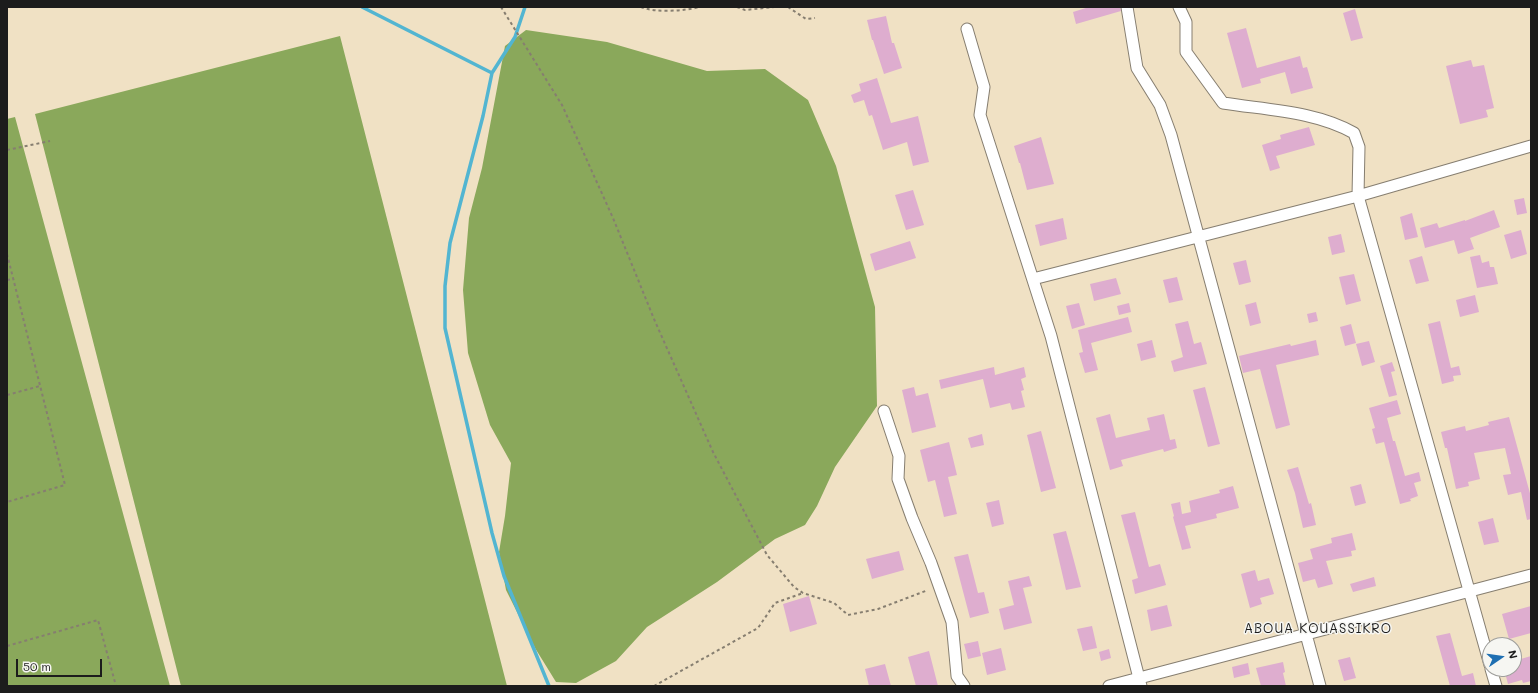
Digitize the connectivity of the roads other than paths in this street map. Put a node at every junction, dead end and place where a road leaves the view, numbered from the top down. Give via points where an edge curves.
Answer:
1 (1127, 7) edge
2 (1179, 7) edge
3 (967, 30) dead end
4 (1531, 146) edge
5 (1358, 196) junction
6 (1199, 236) junction
7 (1033, 279) junction
8 (884, 410) dead end
9 (1531, 575) edge
10 (1470, 592) junction
11 (1306, 634) junction
12 (1482, 637) edge
13 (1140, 682) edge
14 (964, 686) edge
15 (1109, 686) edge
16 (1320, 686) edge

1 - 6 street via 1137,68 1160,105
2 - 5 street via 1186,22 1186,52 1223,103 1317,117 1354,133 1359,147
3 - 7 street via 984,87 980,115
4 - 5 street
5 - 6 street
5 - 10 street
6 - 7 street
6 - 11 street
7 - 13 street
8 - 14 street via 899,456 898,479 952,622 958,676
9 - 10 street
10 - 11 street
10 - 12 street
11 - 13 street
11 - 16 street
13 - 15 street

